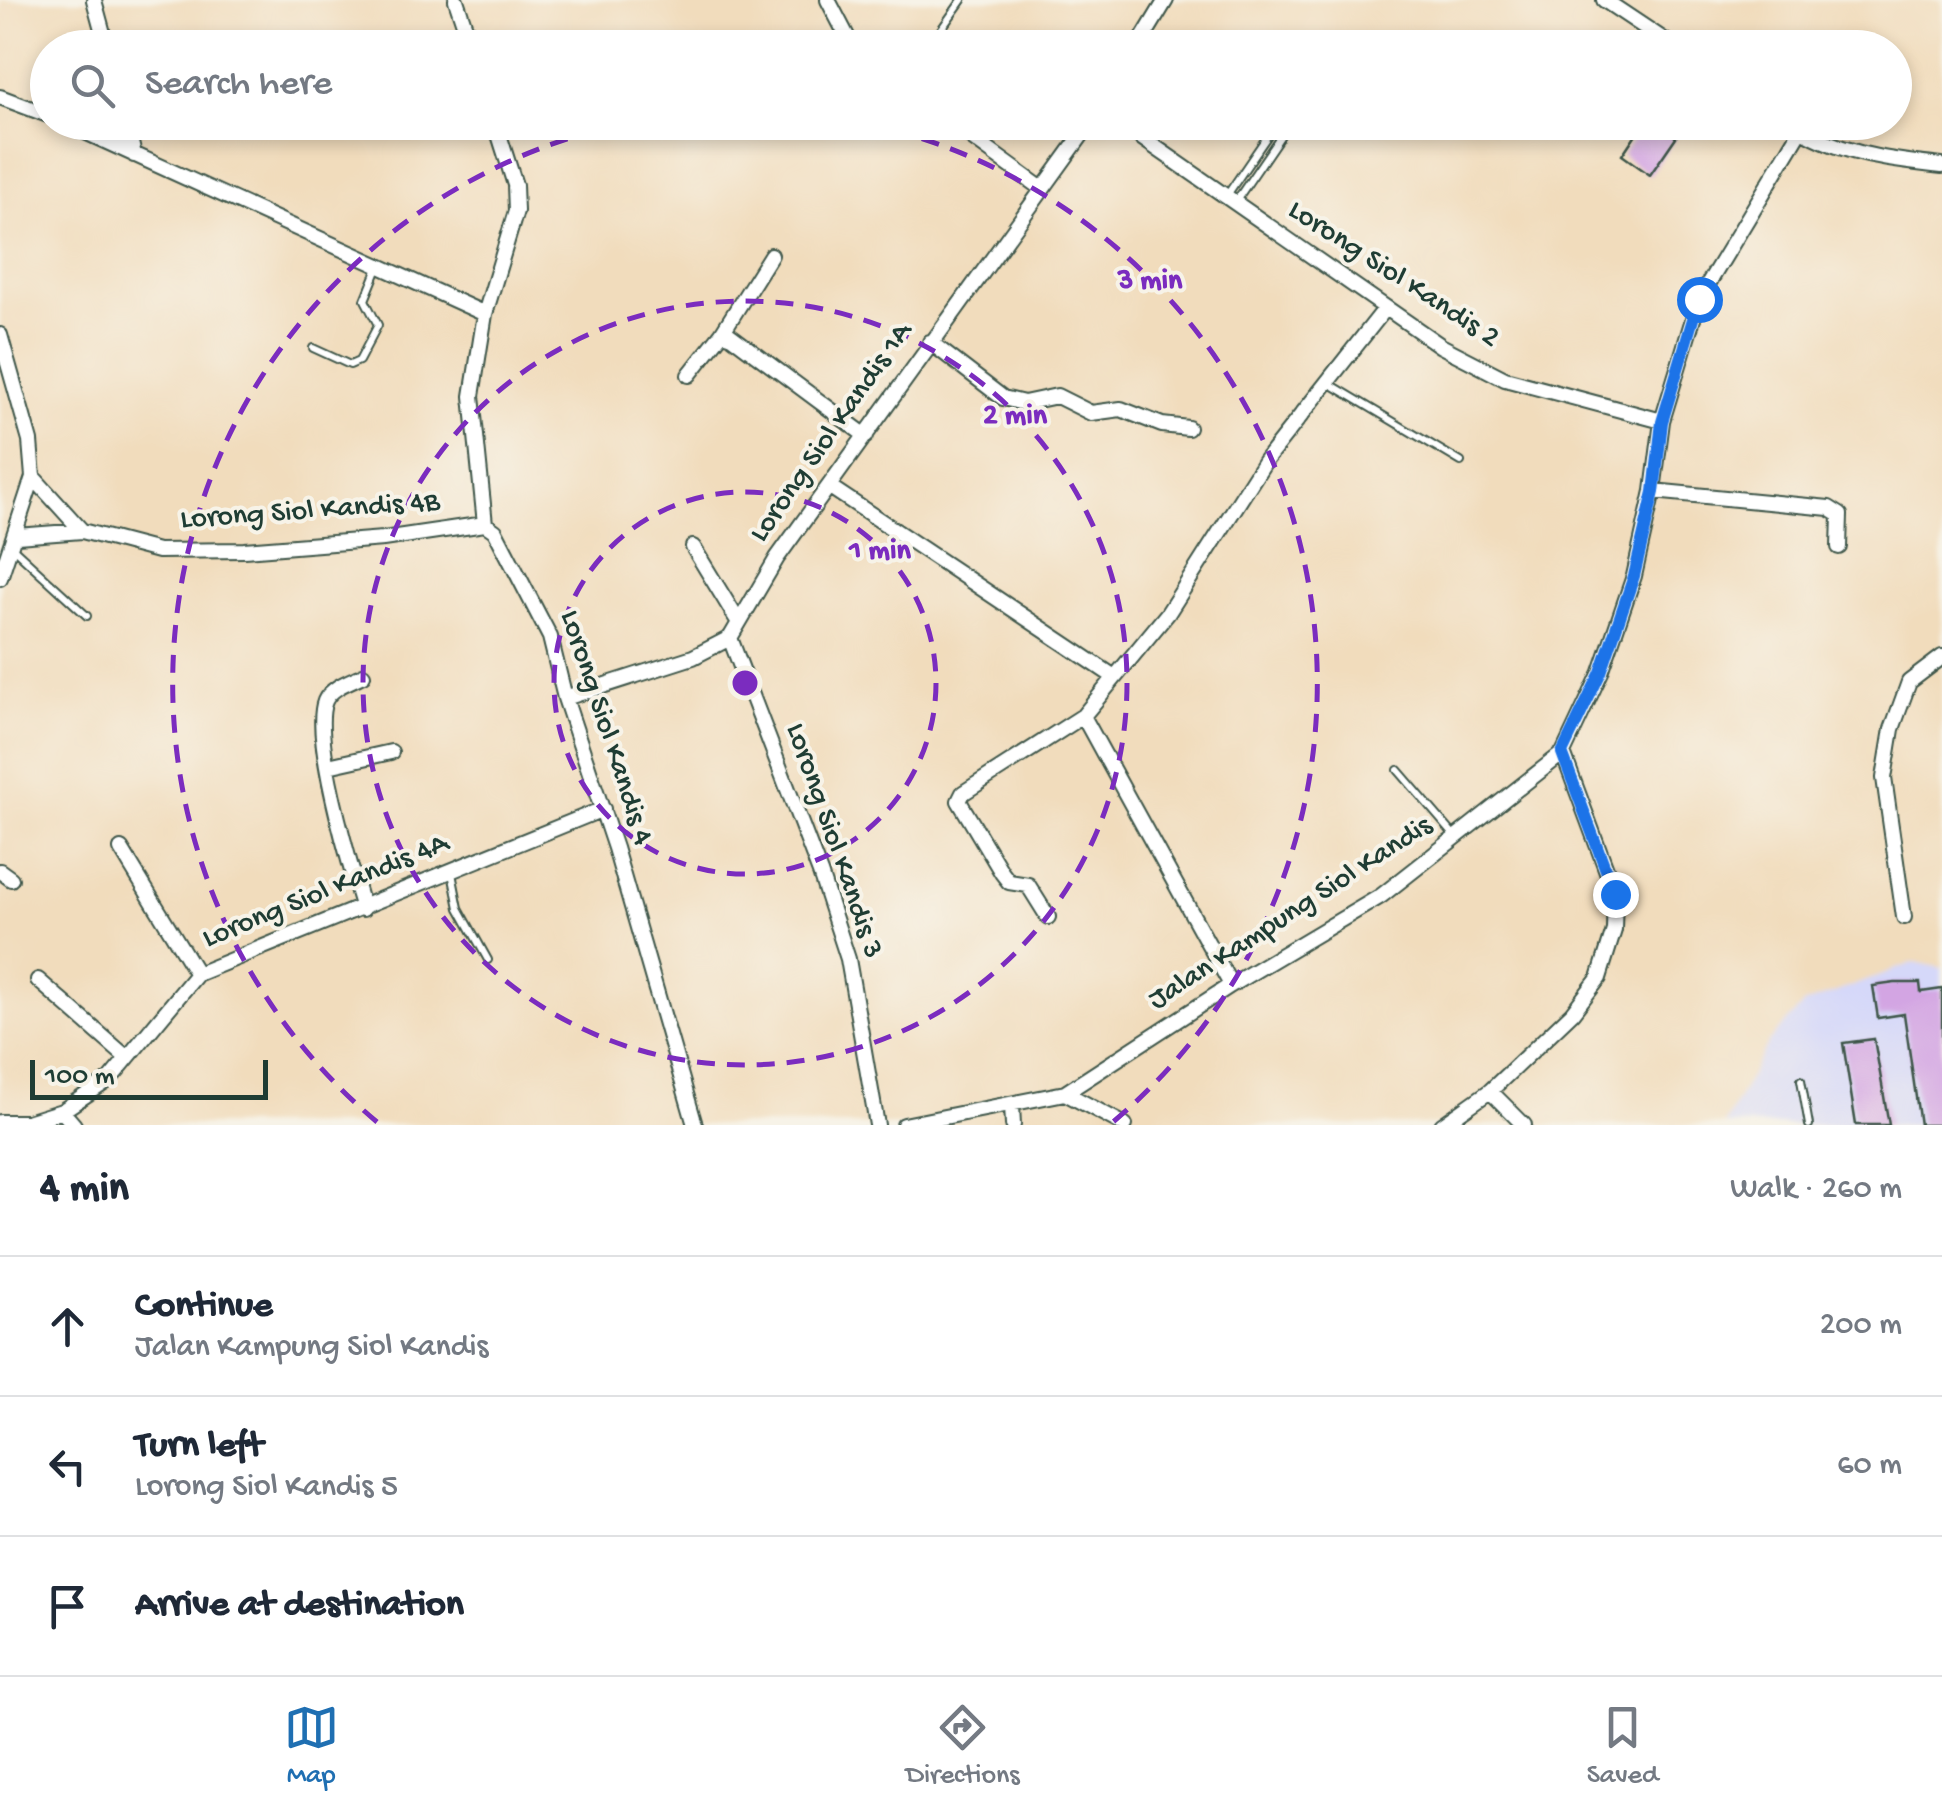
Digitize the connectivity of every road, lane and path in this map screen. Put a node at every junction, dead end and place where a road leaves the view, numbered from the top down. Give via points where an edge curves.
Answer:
1 (94, 0) edge
2 (456, 0) edge
3 (828, 0) edge
4 (962, 0) edge
5 (1166, 0) edge
6 (1604, 0) edge
7 (102, 30) edge
8 (466, 30) edge
9 (844, 30) edge
10 (941, 30) edge
11 (1148, 30) edge
12 (1649, 30) edge
13 (0, 97) edge
14 (30, 108) edge
15 (102, 140) edge
16 (130, 140) edge
17 (501, 140) edge
18 (975, 140) edge
19 (1079, 140) edge
20 (1144, 140) edge
21 (1266, 140) edge
22 (1276, 140) edge
23 (1787, 140) edge
24 (1828, 140) edge
25 (134, 155) junction
26 (1942, 166) edge
27 (1042, 189) junction
28 (1231, 199) junction
29 (771, 256) dead end
30 (378, 268) junction
31 (1385, 309) junction
32 (485, 314) junction
33 (722, 333) junction
34 (0, 335) edge
35 (930, 342) junction
36 (313, 348) dead end
37 (690, 375) dead end
38 (1326, 381) junction
39 (1662, 422) junction
40 (1188, 428) dead end
41 (866, 436) junction
42 (1462, 462) dead end
43 (33, 477) junction
44 (830, 487) junction
45 (1654, 492) junction
46 (485, 524) junction
47 (82, 531) junction
48 (15, 542) junction
49 (693, 547) dead end
50 (1839, 547) dead end
51 (0, 578) edge
52 (87, 616) dead end
53 (738, 621) junction
54 (730, 638) junction
55 (1942, 657) edge
56 (364, 675) dead end
57 (1113, 676) junction
58 (565, 698) junction
59 (1083, 716) junction
60 (391, 752) dead end
61 (1562, 753) junction
62 (328, 766) junction
63 (1398, 770) dead end
64 (602, 808) junction
65 (1458, 840) junction
66 (121, 848) dead end
67 (452, 872) junction
68 (362, 908) junction
69 (1048, 917) dead end
70 (1904, 917) dead end
71 (488, 960) dead end
72 (197, 974) junction
73 (38, 980) dead end
74 (1231, 985) junction
75 (126, 1056) junction
76 (1801, 1080) dead end
77 (1490, 1090) junction
78 (1065, 1093) junction
79 (1012, 1105) junction
80 (62, 1111) junction
81 (0, 1122) edge
82 (74, 1125) edge
83 (695, 1125) edge
84 (877, 1125) edge
85 (904, 1125) edge
86 (1013, 1125) edge
87 (1125, 1125) edge
88 (1442, 1125) edge
89 (1524, 1125) edge
90 (1808, 1125) edge

1 - 7 street
2 - 8 street
3 - 9 street
4 - 10 lane
5 - 11 street
6 - 12 street
13 - 14 street
15 - 25 street
16 - 25 street
17 - 32 street via 516,211
18 - 27 street
19 - 27 street, Lorong Siol Kandis 1A
20 - 28 street, Lorong Siol Kandis 2
21 - 28 lane
22 - 28 lane
23 - 39 street, Jalan Kampung Siol Kandis via 1699,299
24 - 26 street via 1873,159
25 - 30 street
27 - 35 street, Lorong Siol Kandis 1A
28 - 31 street, Lorong Siol Kandis 2
29 - 33 street
30 - 32 street
30 - 36 lane via 366,300 378,325 359,361 350,365
31 - 38 street
31 - 39 street, Lorong Siol Kandis 2 via 1505,380
32 - 46 street via 472,396
33 - 37 street
33 - 41 street
34 - 43 street via 30,441
35 - 40 street via 1003,398 1024,403 1057,396 1091,412 1121,409
35 - 41 street, Lorong Siol Kandis 1A
38 - 42 lane
38 - 57 street via 1265,461 1168,613
39 - 45 street, Jalan Kampung Siol Kandis
41 - 44 street, Lorong Siol Kandis 1A
43 - 47 street
43 - 48 street
44 - 53 street, Lorong Siol Kandis 1A
44 - 57 street
45 - 50 street via 1828,508 1840,514
45 - 61 street, Jalan Kampung Siol Kandis via 1601,672
46 - 47 street, Lorong Siol Kandis 4B via 244,550 158,551
46 - 58 street, Lorong Siol Kandis 4 via 496,531 544,619
47 - 48 street
48 - 51 street
48 - 52 lane
49 - 53 street
53 - 54 street, Lorong Siol Kandis 1A
54 - 58 street via 693,657
54 - 84 street, Lorong Siol Kandis 3 via 848,959
55 - 70 street via 1908,682 1884,778
56 - 62 street via 324,703
57 - 59 street
58 - 64 street, Lorong Siol Kandis 4
59 - 69 street via 959,801 1002,873 1009,882 1028,884
59 - 74 street
60 - 62 street
61 - 65 street, Jalan Kampung Siol Kandis
61 - 77 street via 1615,894 1614,930 1599,978 1572,1013
62 - 68 street
63 - 65 lane
64 - 67 street, Lorong Siol Kandis 4A
64 - 83 street, Lorong Siol Kandis 4
65 - 74 street, Jalan Kampung Siol Kandis via 1381,896
66 - 72 street
67 - 68 street, Lorong Siol Kandis 4A
67 - 71 lane via 458,908
68 - 72 street, Lorong Siol Kandis 4A
72 - 75 street, Lorong Siol Kandis 4A
73 - 75 street
74 - 78 street, Jalan Kampung Siol Kandis
75 - 80 street, Lorong Siol Kandis 4A via 110,1078
76 - 90 lane
77 - 88 street
77 - 89 street
78 - 79 street, Jalan Kampung Siol Kandis
78 - 87 street
79 - 85 street, Jalan Kampung Siol Kandis
79 - 86 street
80 - 81 street, Lorong Siol Kandis 4A
80 - 82 street

